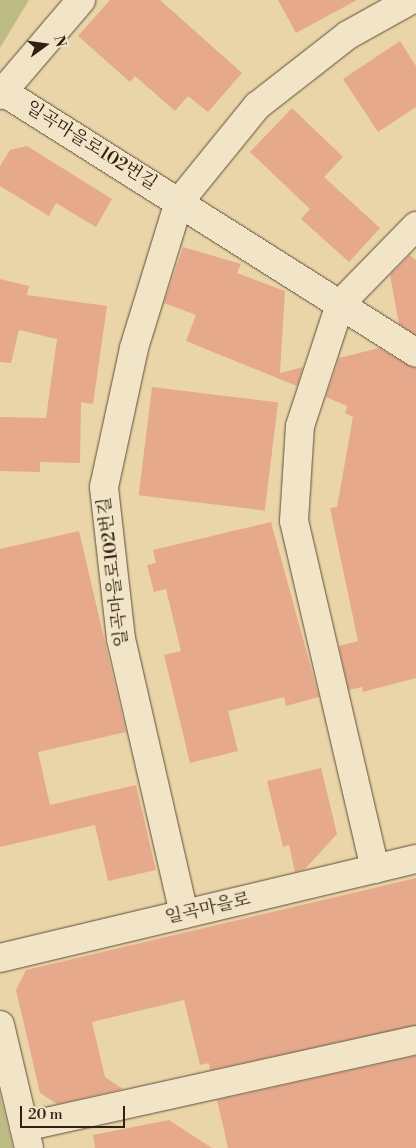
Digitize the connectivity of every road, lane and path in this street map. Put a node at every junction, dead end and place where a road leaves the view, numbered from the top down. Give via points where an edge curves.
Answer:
1 (81, 0) edge
2 (411, 0) edge
3 (1, 93) edge
4 (180, 202) junction
5 (416, 226) edge
6 (340, 304) junction
7 (416, 353) edge
8 (416, 859) edge
9 (374, 869) junction
10 (184, 914) junction
11 (0, 958) edge
12 (0, 1025) edge
13 (416, 1040) edge
14 (26, 1138) edge

1 - 3 street
2 - 4 street, 일곡마을로102번길 via 348,35 257,106
3 - 4 street, 일곡마을로102번길
4 - 6 street, 일곡마을로102번길
4 - 10 street, 일곡마을로102번길 via 134,348 104,487 121,638
5 - 6 street via 402,235
6 - 7 street, 일곡마을로102번길
6 - 9 street via 300,426 294,522
8 - 9 street, 일곡마을로
9 - 10 street, 일곡마을로
10 - 11 street, 일곡마을로
12 - 14 street
13 - 14 street

